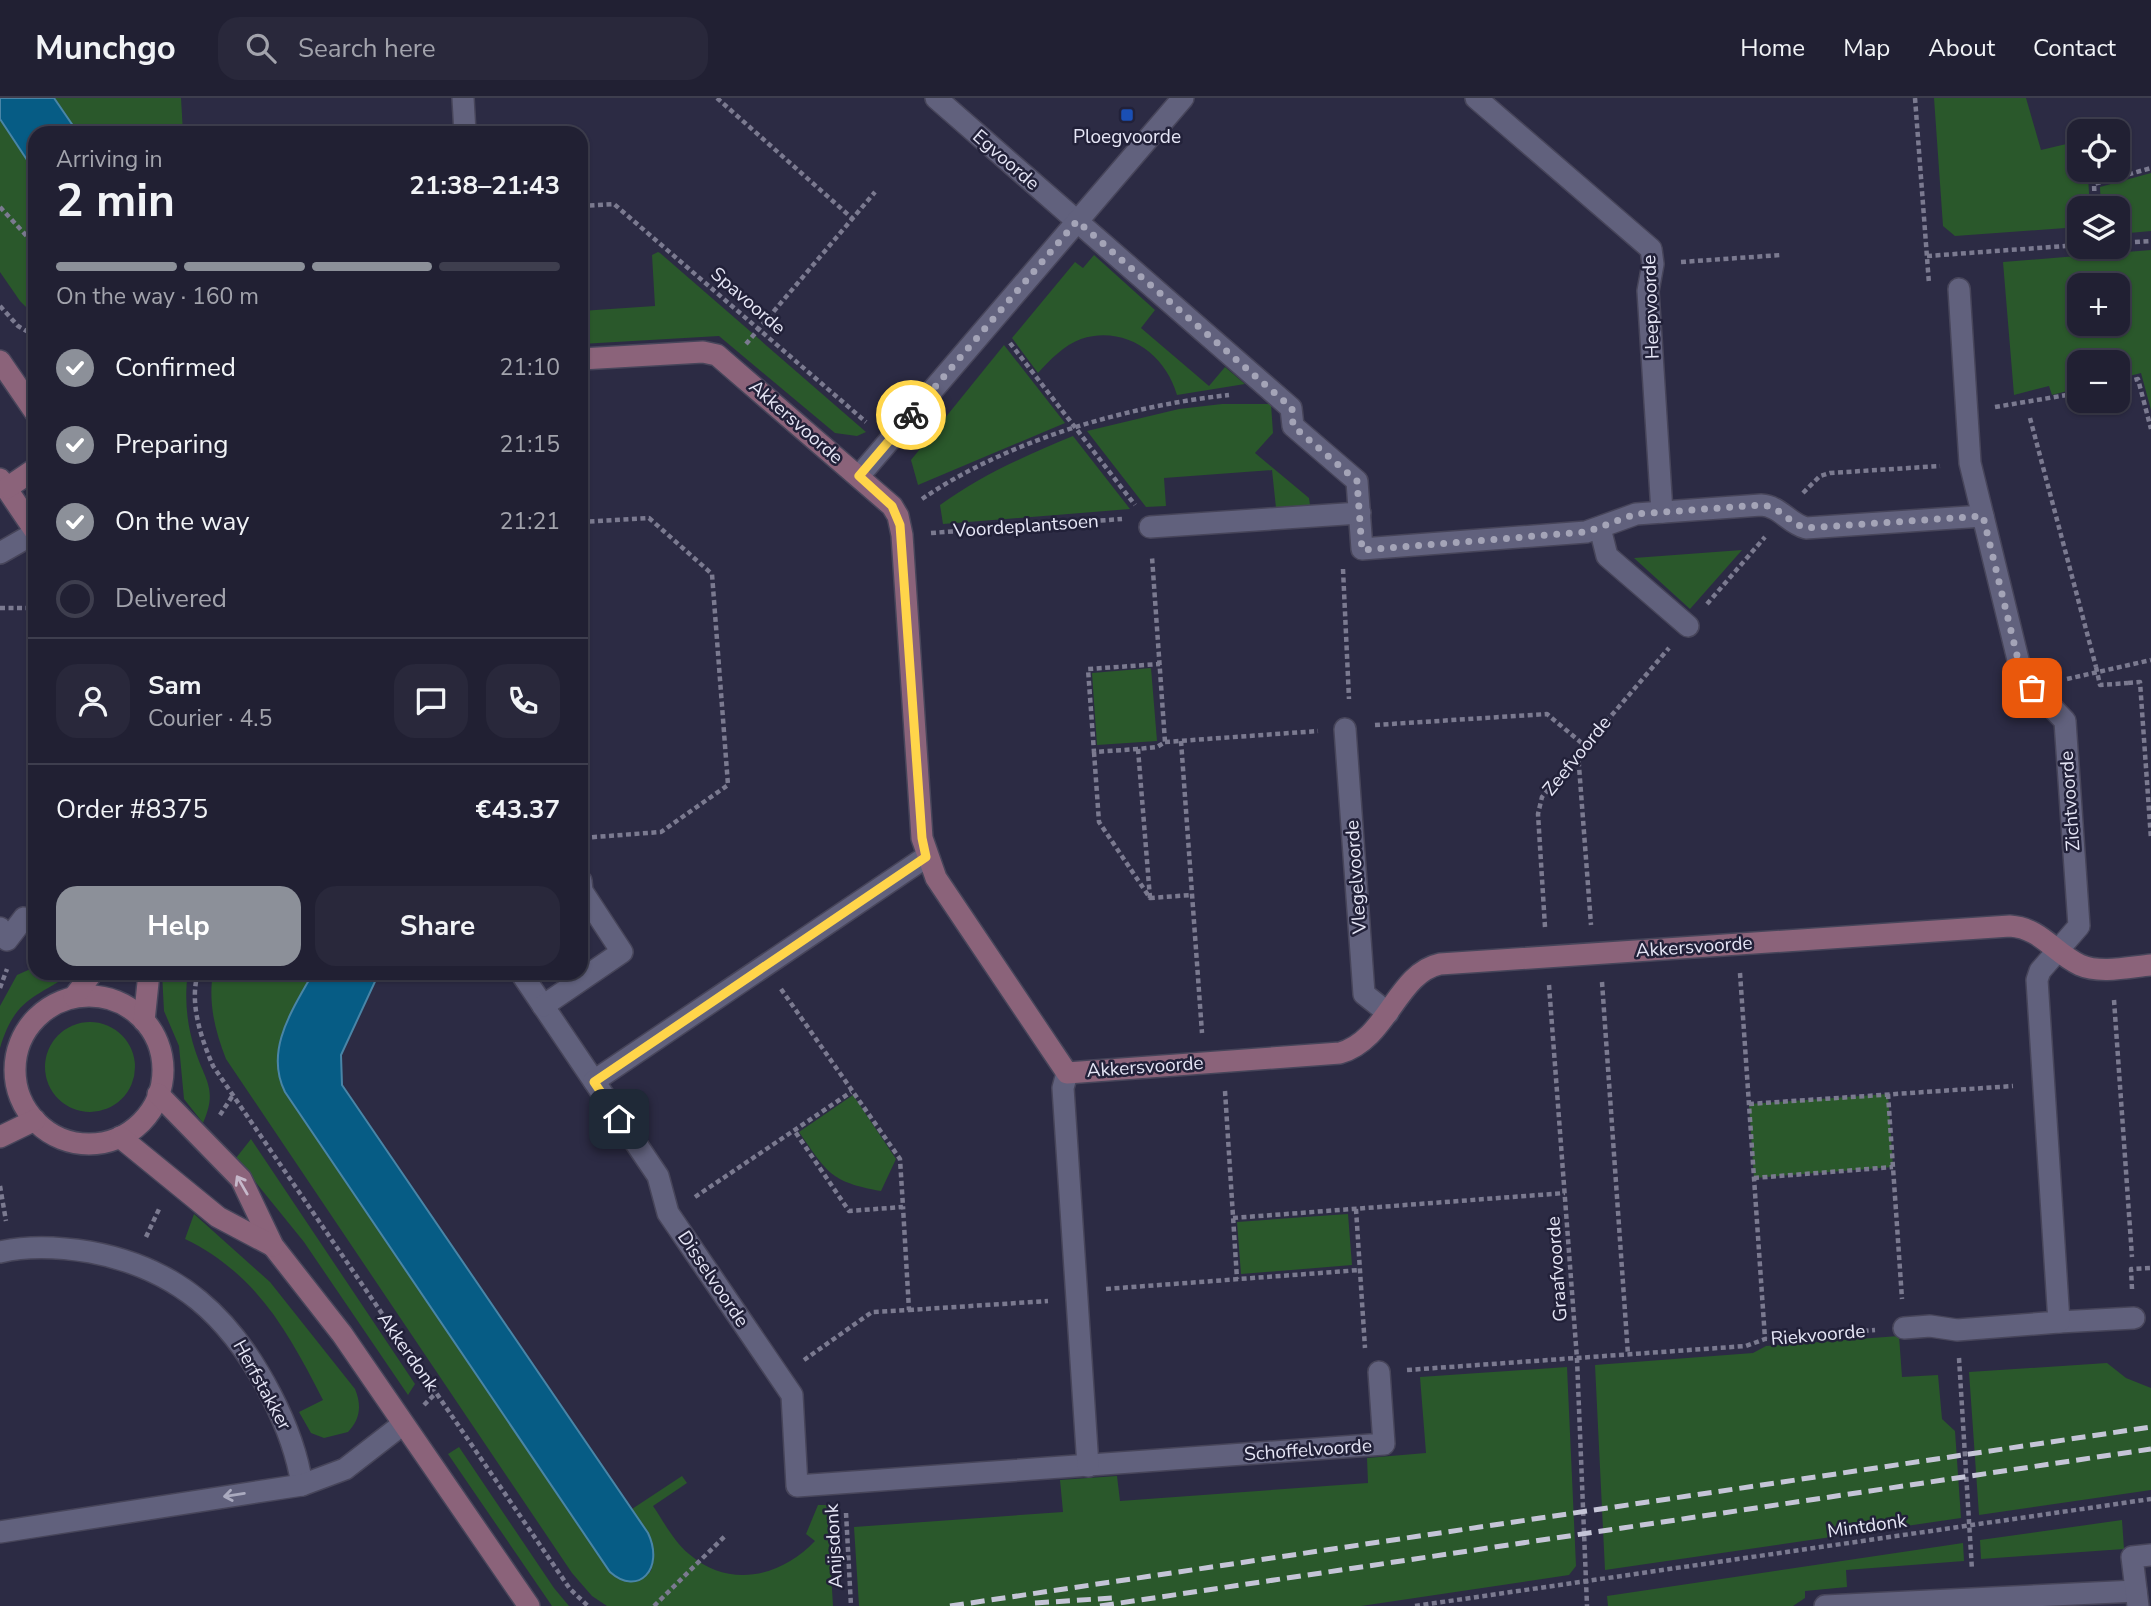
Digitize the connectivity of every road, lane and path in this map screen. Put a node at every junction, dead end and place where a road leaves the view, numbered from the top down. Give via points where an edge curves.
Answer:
1 (463, 98) edge
2 (717, 98) edge
3 (936, 98) edge
4 (1183, 98) edge
5 (1476, 98) edge
6 (465, 126) edge
7 (2151, 168) edge
8 (875, 192) dead end
9 (2094, 196) edge
10 (588, 206) edge
11 (0, 207) edge
12 (853, 219) junction
13 (1077, 221) junction
14 (28, 237) edge
15 (2151, 241) edge
16 (2130, 242) edge
17 (2067, 246) edge
18 (1781, 255) dead end
19 (1927, 256) dead end
20 (1653, 264) junction
21 (1959, 289) dead end
22 (0, 306) edge
23 (992, 320) junction
24 (759, 329) junction
25 (28, 332) edge
26 (588, 359) edge
27 (0, 361) edge
28 (730, 364) junction
29 (2130, 381) edge
30 (1274, 393) junction
31 (2067, 395) edge
32 (28, 402) edge
33 (1967, 411) junction
34 (2030, 418) dead end
35 (1076, 428) junction
36 (2151, 429) edge
37 (888, 441) junction
38 (1942, 466) dead end
39 (28, 474) edge
40 (859, 476) junction
41 (2, 487) edge
42 (1662, 512) junction
43 (1360, 513) junction
44 (1785, 515) junction
45 (1983, 516) junction
46 (1149, 521) junction
47 (28, 522) edge
48 (588, 522) edge
49 (900, 526) junction
50 (1600, 528) junction
51 (28, 536) edge
52 (1362, 550) junction
53 (0, 553) edge
54 (0, 608) edge
55 (28, 608) edge
56 (1688, 626) junction
57 (2151, 660) edge
58 (1160, 664) junction
59 (2032, 688) junction
60 (1348, 728) junction
61 (1181, 741) junction
62 (1165, 742) junction
63 (1584, 745) junction
64 (1139, 749) junction
65 (1094, 752) junction
66 (1578, 752) junction
67 (588, 837) edge
68 (2151, 839) edge
69 (926, 857) junction
70 (1192, 895) junction
71 (1150, 898) junction
72 (588, 900) edge
73 (24, 918) dead end
74 (0, 928) edge
75 (1738, 944) junction
76 (2059, 952) junction
77 (1596, 953) junction
78 (1547, 957) junction
79 (765, 965) junction
80 (2151, 965) edge
81 (588, 975) edge
82 (87, 980) edge
83 (148, 980) edge
84 (197, 980) edge
85 (526, 980) edge
86 (581, 980) edge
87 (74, 998) junction
88 (2126, 998) dead end
89 (543, 1006) junction
90 (1388, 1013) junction
91 (144, 1021) junction
92 (1214, 1062) junction
93 (1067, 1073) junction
94 (8, 1082) edge
95 (594, 1082) junction
96 (2043, 1084) junction
97 (851, 1092) junction
98 (158, 1094) junction
99 (1888, 1094) junction
100 (1749, 1104) junction
101 (34, 1120) junction
102 (794, 1130) junction
103 (0, 1137) edge
104 (120, 1137) junction
105 (1893, 1167) junction
106 (1754, 1178) junction
107 (1565, 1193) junction
108 (903, 1208) junction
109 (1356, 1209) junction
110 (669, 1214) junction
111 (1233, 1218) junction
112 (273, 1246) junction
113 (0, 1252) edge
114 (2132, 1257) dead end
115 (1360, 1270) junction
116 (1237, 1279) junction
117 (1076, 1295) junction
118 (909, 1310) junction
119 (2134, 1318) dead end
120 (2059, 1322) junction
121 (1904, 1328) junction
122 (1957, 1330) junction
123 (1765, 1339) junction
124 (1628, 1355) junction
125 (1577, 1359) junction
126 (1379, 1372) junction
127 (780, 1377) junction
128 (403, 1424) junction
129 (1088, 1466) junction
130 (844, 1484) junction
131 (302, 1485) junction
132 (797, 1486) joint
133 (2151, 1499) edge
134 (1970, 1526) junction
135 (0, 1532) edge
136 (726, 1535) dead end
137 (2151, 1555) edge
138 (1586, 1580) junction
139 (1973, 1597) junction
140 (2137, 1598) edge
141 (529, 1606) edge
142 (589, 1606) edge
143 (654, 1606) edge
144 (851, 1606) edge
145 (1415, 1606) edge
146 (1587, 1606) edge
147 (1825, 1606) edge

1 - 6 street
2 - 12 path
3 - 13 street, Egvoorde
4 - 13 street
5 - 20 street, Heepvoorde via 1645,241
7 - 9 path via 2094,184
8 - 12 path
10 - 24 path, Spavoorde via 614,204
11 - 14 path
12 - 24 path
13 - 23 street
13 - 30 street
15 - 16 path
17 - 19 path
18 - 20 path
20 - 42 street, Heepvoorde via 1648,291
21 - 33 street, Zichtvoorde
22 - 25 path
23 - 35 path
23 - 37 street
24 - 28 path
24 - 37 path, Spavoorde
26 - 28 street, Akkersvoorde via 703,352
27 - 32 street
28 - 40 street, Akkersvoorde
29 - 36 path via 2137,379
30 - 35 path via 1179,402
30 - 43 street via 1292,408 1293,426 1357,481
31 - 33 path
33 - 45 street, Zichtvoorde via 1970,463
34 - 68 path, bridge via 2101,685 2140,682
35 - 46 path
35 - 49 path via 961,476
37 - 40 street
38 - 44 path via 1820,476
39 - 41 street
40 - 49 street, Akkersvoorde via 892,506
41 - 47 street
42 - 44 street via 1761,505 1775,507
42 - 50 street via 1636,514
43 - 46 street
43 - 52 street
44 - 45 street via 1806,528
44 - 56 path, Zeefvoorde
45 - 59 street, Zichtvoorde via 2022,676
46 - 49 path, Voordeplantsoen
46 - 58 path
48 - 67 path via 649,518 712,574 728,785 662,832
49 - 69 street, Akkersvoorde
50 - 52 street
50 - 56 street via 1607,556
51 - 53 street
52 - 60 path via 1345,562 1341,575
54 - 55 path
56 - 63 path, Zeefvoorde
57 - 59 path
58 - 62 path
58 - 65 path via 1088,669
59 - 76 street, Zichtvoorde via 2065,721 2079,926
60 - 61 path
60 - 63 path via 1547,714
60 - 90 street, Vlegelvoorde via 1364,994
61 - 62 path
61 - 70 path
62 - 64 path
63 - 66 path, Zeefvoorde
64 - 65 path
64 - 71 path
65 - 71 path via 1099,822
66 - 77 path
66 - 78 path, Zeefvoorde via 1546,789 1539,805
69 - 79 street
69 - 93 street, Akkersvoorde
70 - 71 path
70 - 92 path
72 - 81 street via 622,952
73 - 74 street via 7,940
75 - 76 street, Akkersvoorde via 2010,926 2040,934
75 - 77 street, Akkersvoorde
75 - 100 path
76 - 80 street, Akkersvoorde via 2082,966 2103,969
76 - 96 street via 2037,980
77 - 78 street, Akkersvoorde
77 - 124 path
78 - 90 street, Akkersvoorde via 1428,967
78 - 107 path, Graafvoorde
79 - 95 street
79 - 97 path
82 - 87 street
83 - 91 street
84 - 142 path, Akkerdonk via 202,1042 213,1066 570,1589
85 - 89 street, Disselvoorde
86 - 89 street
87 - 91 street via 90,996 120,1003
87 - 94 street via 59,1002 34,1020 18,1046
88 - 114 path via 2114,999
89 - 95 street, Disselvoorde
90 - 92 street, Akkersvoorde via 1356,1049 1339,1054
91 - 98 street via 162,1063
92 - 93 street, Akkersvoorde
92 - 111 path
93 - 117 street via 1063,1088
94 - 101 street
95 - 110 street, Disselvoorde via 658,1176
96 - 99 path
96 - 120 street
97 - 102 path
97 - 108 path via 854,1090 900,1159
98 - 104 street via 143,1119
112 -> 98 street via 241,1180
99 - 100 path
99 - 105 path
100 - 106 path
101 - 103 street
101 - 104 street via 74,1142
102 - 108 path via 849,1211
102 - 110 path
104 - 112 street via 218,1217
105 - 106 path
105 - 121 path
106 - 123 path
107 - 109 path
107 - 125 path, Graafvoorde
108 - 118 path
109 - 111 path
109 - 115 path
110 - 127 street, Disselvoorde
111 - 116 path
112 - 128 street via 320,1304
113 - 131 street, Herfstakker via 57,1248 100,1254 138,1265 197,1297 231,1329 253,1361 293,1443
115 - 116 path
115 - 126 path via 1367,1372
116 - 117 path
117 - 118 path
117 - 129 street
118 - 127 path via 872,1312
119 - 120 street
120 - 122 street
121 - 122 street
121 - 123 path, Riekvoorde
122 - 134 path
123 - 124 path, Riekvoorde via 1746,1346
124 - 125 path, Riekvoorde
125 - 126 path
125 - 138 path, Graafvoorde
126 - 129 street, Schoffelvoorde via 1384,1444
127 - 132 street, Disselvoorde via 792,1395
128 - 131 street via 345,1469
128 - 141 street
129 - 130 street, Schoffelvoorde
130 - 132 street, Schoffelvoorde
130 - 144 path, Anijsdonk
131 -> 135 street
133 - 134 path, Mintdonk
134 - 138 path, Mintdonk
134 - 139 path
136 - 143 path
137 - 140 street via 2132,1557
138 - 145 path, Mintdonk
138 - 146 path, Graafvoorde
139 - 140 street
139 - 147 street

